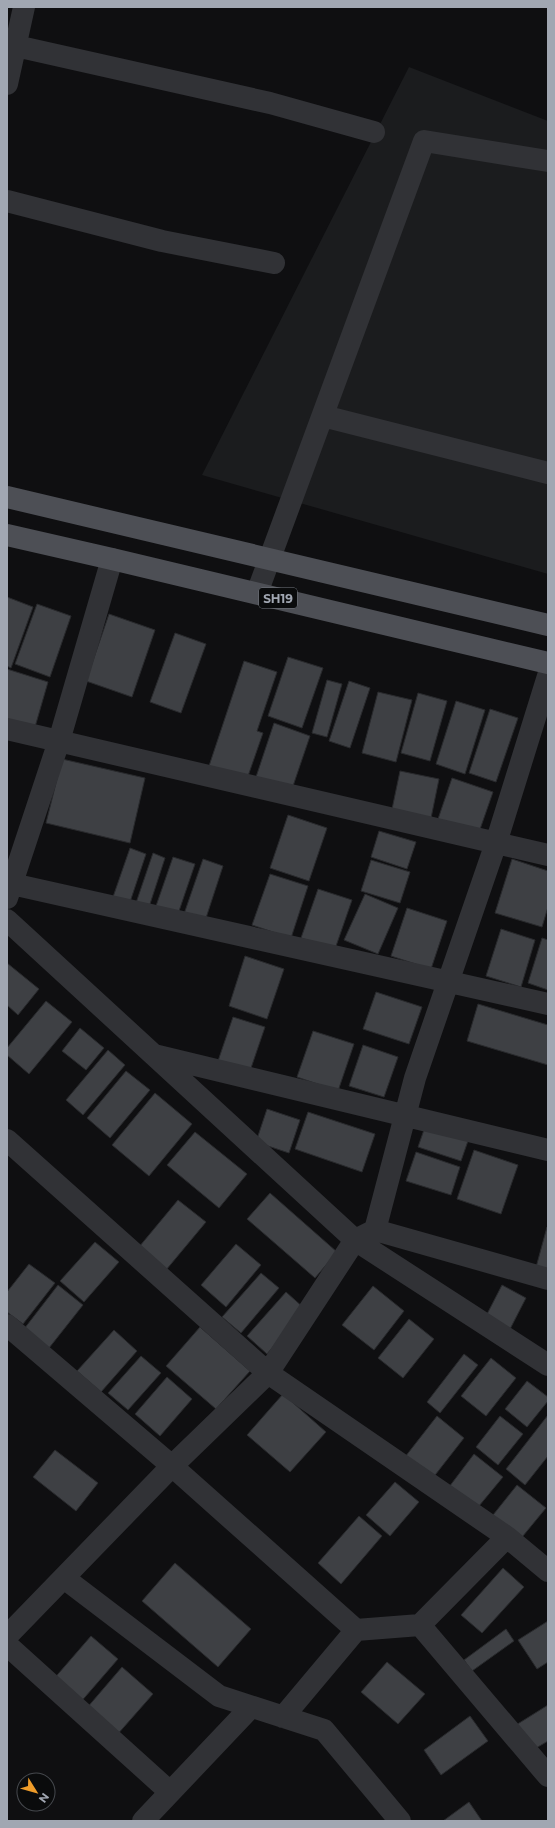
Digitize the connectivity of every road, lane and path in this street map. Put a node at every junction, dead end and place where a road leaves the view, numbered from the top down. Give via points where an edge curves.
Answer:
1 (24, 7) edge
2 (11, 45) edge
3 (7, 84) edge
4 (374, 132) dead end
5 (548, 161) edge
6 (7, 201) edge
7 (274, 263) dead end
8 (323, 416) junction
9 (548, 473) edge
10 (7, 497) edge
11 (7, 535) edge
12 (112, 559) junction
13 (270, 559) junction
14 (257, 594) junction
15 (548, 625) edge
16 (548, 663) edge
17 (548, 676) edge
18 (7, 729) edge
19 (59, 741) junction
20 (496, 843) junction
21 (548, 855) edge
22 (10, 891) edge
23 (7, 920) edge
24 (448, 981) junction
25 (548, 1004) edge
26 (153, 1055) junction
27 (405, 1116) junction
28 (7, 1140) edge
29 (548, 1150) edge
30 (375, 1230) junction
31 (355, 1240) junction
32 (548, 1279) edge
33 (7, 1325) edge
34 (548, 1365) edge
35 (268, 1373) junction
36 (172, 1466) junction
37 (506, 1537) junction
38 (548, 1571) edge
39 (64, 1578) junction
40 (420, 1625) junction
41 (356, 1630) junction
42 (9, 1632) edge
43 (251, 1707) junction
44 (283, 1717) junction
45 (548, 1776) edge
46 (170, 1792) junction
47 (143, 1821) edge
48 (400, 1821) edge

1 - 2 street
2 - 3 street
2 - 4 street via 270,102
5 - 8 street via 424,141
6 - 7 street via 162,240
8 - 9 street
8 - 13 street
10 - 13 main road
11 - 12 main road, SH19
12 - 14 main road, SH19
12 - 19 street
13 - 14 street
13 - 15 main road
14 - 16 main road, SH19
17 - 20 street
18 - 19 street
19 - 20 street
19 - 22 street
20 - 21 street
20 - 24 street
22 - 24 street
23 - 26 street
24 - 25 street
24 - 27 street via 415,1078
26 - 27 street
26 - 31 street
27 - 29 street
27 - 30 street
28 - 35 street
30 - 31 street
30 - 32 street
31 - 34 street
31 - 35 street
33 - 36 street
35 - 36 street
35 - 37 street
36 - 39 street
36 - 41 street
37 - 38 street
37 - 40 street
39 - 42 street
39 - 43 street via 219,1696
40 - 41 street
40 - 45 street
41 - 44 street
42 - 46 street
43 - 44 street
43 - 46 street
44 - 48 street via 324,1730
46 - 47 street

